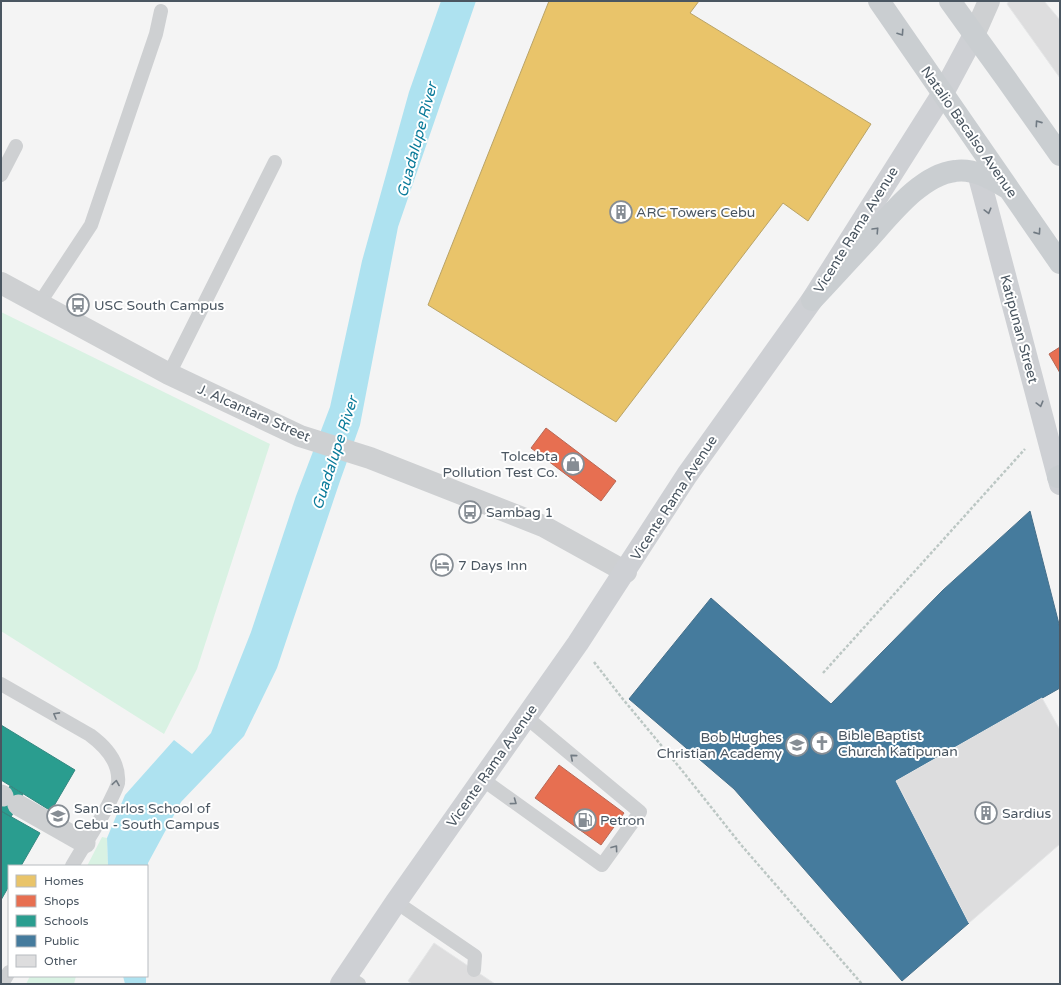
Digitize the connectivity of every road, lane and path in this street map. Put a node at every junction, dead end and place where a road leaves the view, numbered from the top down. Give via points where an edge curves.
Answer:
1 (879, 1) edge
2 (950, 1) edge
3 (989, 1) edge
4 (161, 11) dead end
5 (974, 35) junction
6 (943, 94) junction
7 (16, 146) dead end
8 (1060, 155) edge
9 (275, 162) dead end
10 (978, 173) junction
11 (1, 175) edge
12 (1008, 188) junction
13 (1060, 263) edge
14 (1, 283) edge
15 (812, 300) junction
16 (39, 304) junction
17 (169, 374) junction
18 (1046, 427) junction
19 (1059, 479) edge
20 (626, 572) junction
21 (578, 643) junction
22 (823, 673) dead end
23 (1, 684) edge
24 (526, 717) junction
25 (482, 780) junction
26 (7, 799) edge
27 (86, 843) junction
28 (73, 865) edge
29 (396, 902) junction
30 (474, 970) dead end
31 (8, 974) edge
32 (349, 981) edge
33 (2, 984) edge
34 (862, 984) edge

1 -> 6 main road, Natalio Bacalso Avenue
2 - 5 main road
3 - 5 street, Vicente Rama Avenue
4 - 16 lane via 156,34 91,225
5 - 6 main road, Vicente Rama Avenue
8 -> 5 main road
6 - 12 main road, Natalio Bacalso Avenue
6 - 15 main road, Vicente Rama Avenue
7 - 11 lane
9 - 17 lane
10 - 12 main road
15 -> 10 main road via 916,190 948,172 956,170
10 -> 18 main road, Katipunan Street
12 -> 13 main road, Natalio Bacalso Avenue
14 - 16 street, J. Alcantara Street
15 - 20 main road, Vicente Rama Avenue via 687,476
16 - 17 street, J. Alcantara Street
17 - 20 street, J. Alcantara Street via 300,436 370,458 543,526
18 - 19 main road, Katipunan Street
18 - 22 path
20 - 21 main road, Vicente Rama Avenue
21 - 24 main road, Vicente Rama Avenue
21 - 34 path via 742,846
27 -> 23 lane via 118,784 114,760 103,744 90,735
24 - 25 main road, Vicente Rama Avenue
25 -> 24 lane via 602,865 640,812
25 - 29 main road, Vicente Rama Avenue
26 - 27 street
27 - 28 lane
29 - 30 lane via 474,956
29 - 32 main road, Vicente Rama Avenue
31 - 33 lane

